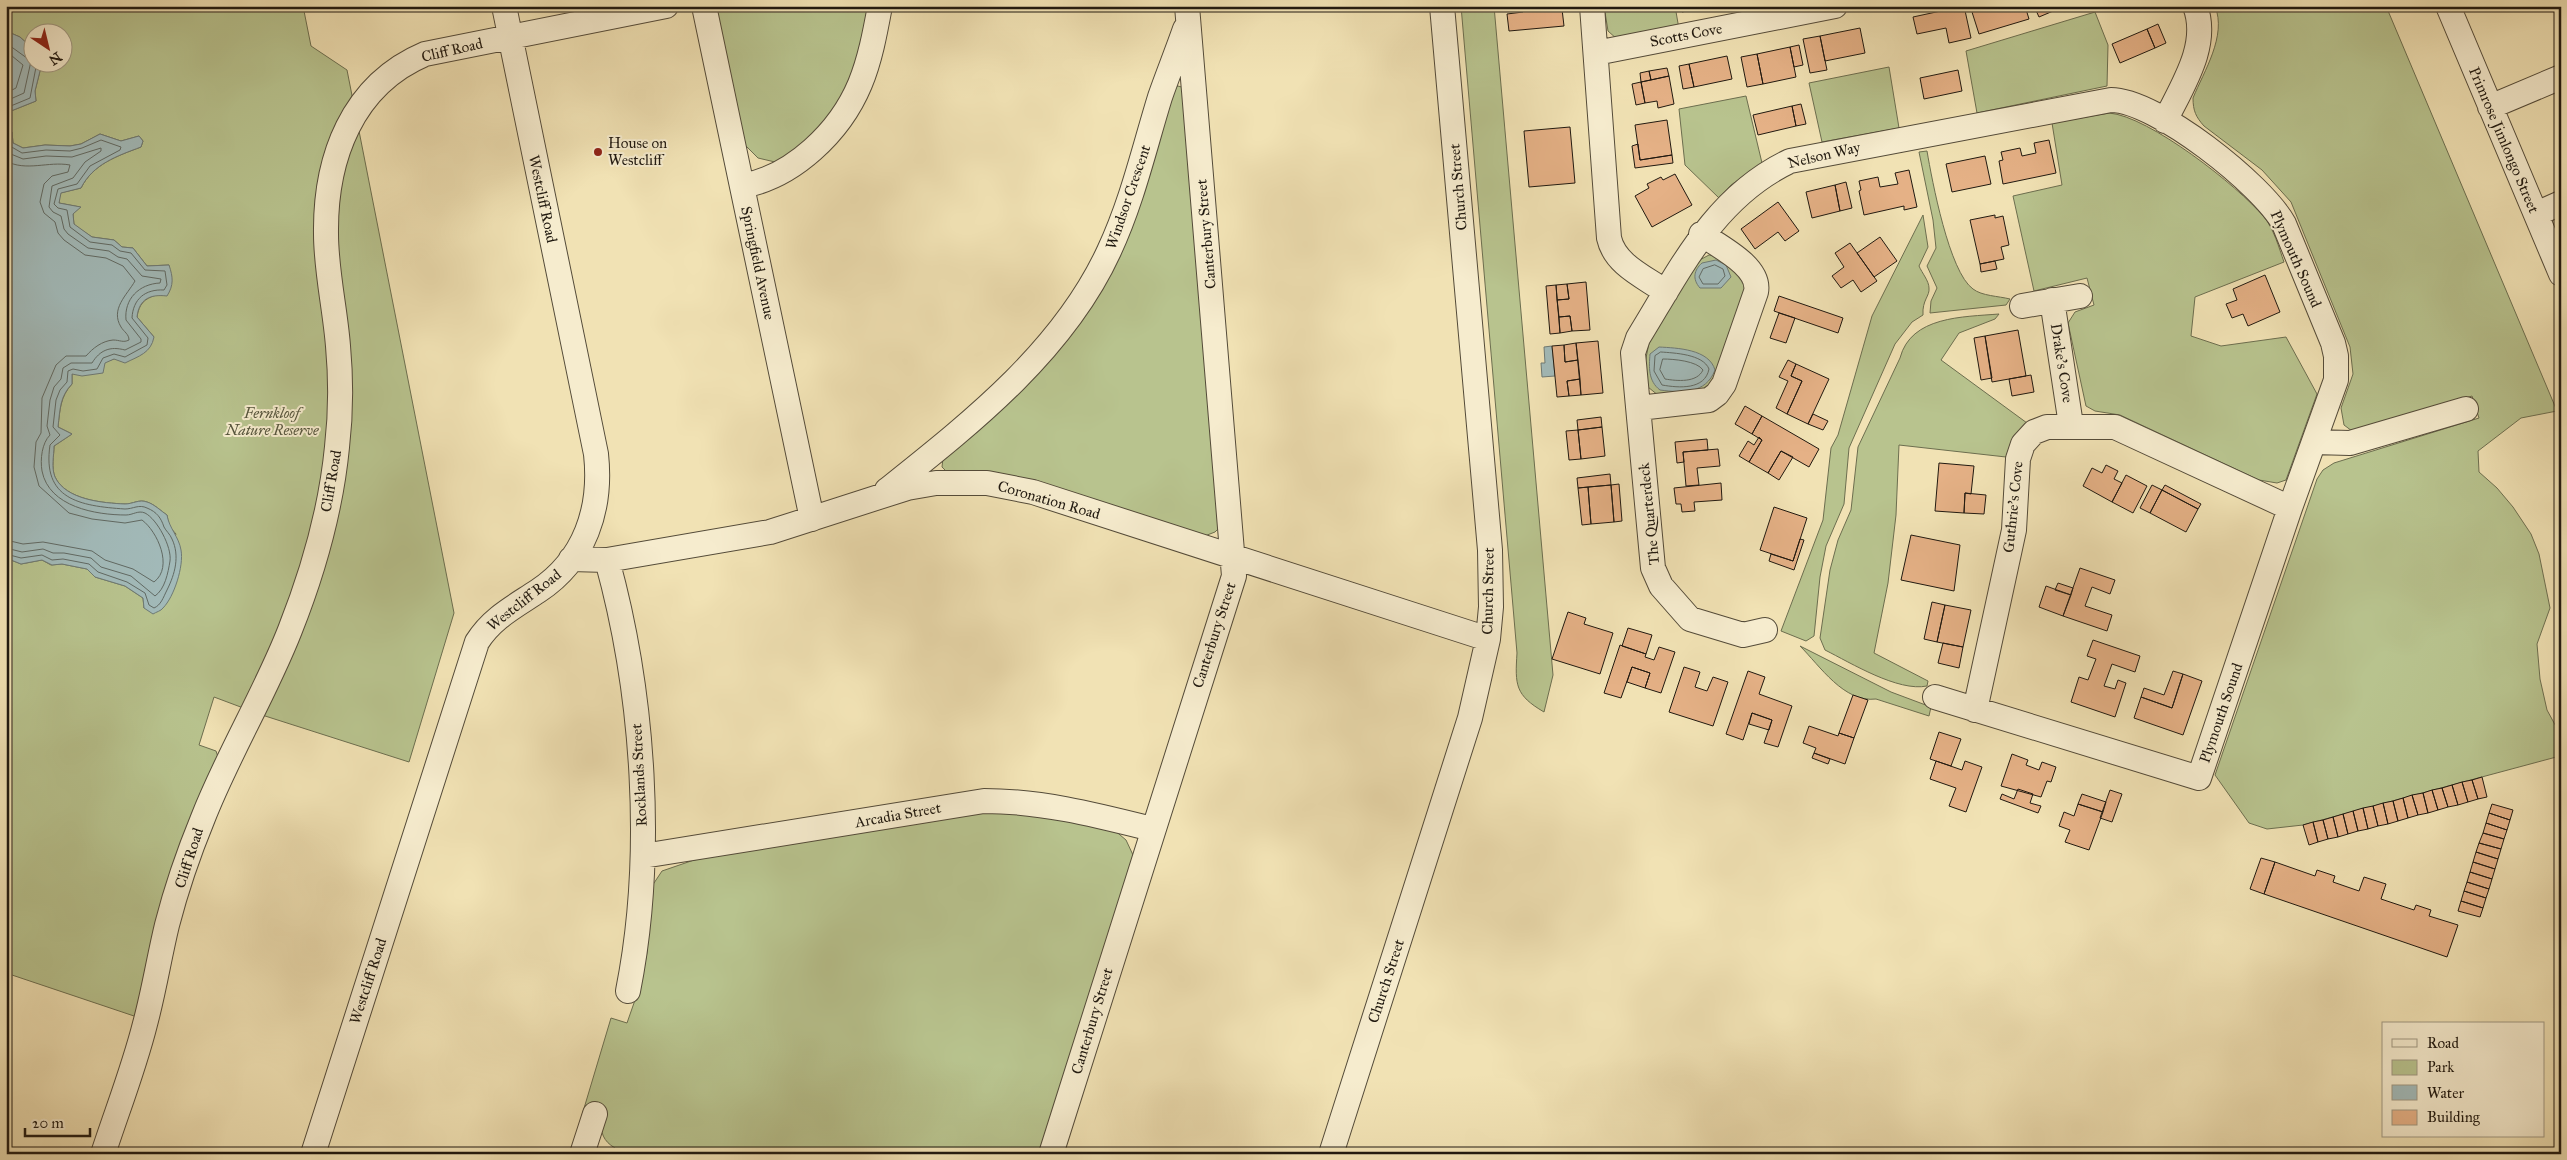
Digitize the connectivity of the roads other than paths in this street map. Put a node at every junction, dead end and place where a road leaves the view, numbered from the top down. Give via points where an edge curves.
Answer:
1 (504, 6) edge
2 (666, 6) edge
3 (704, 6) edge
4 (880, 6) edge
5 (1442, 6) edge
6 (1592, 6) edge
7 (1835, 6) edge
8 (2195, 6) edge
9 (2448, 6) edge
10 (1187, 14) edge
11 (510, 37) junction
12 (1596, 53) junction
13 (2561, 77) edge
14 (2490, 107) junction
15 (2165, 121) junction
16 (742, 186) junction
17 (2561, 204) edge
18 (2536, 214) junction
19 (1701, 234) junction
20 (2561, 274) edge
21 (1666, 292) junction
22 (2080, 296) dead end
23 (2052, 300) junction
24 (2022, 306) dead end
25 (1639, 408) junction
26 (2466, 409) dead end
27 (2071, 425) junction
28 (2314, 442) junction
29 (879, 496) junction
30 (2290, 508) junction
31 (812, 519) junction
32 (1233, 558) junction
33 (571, 559) junction
34 (607, 560) junction
35 (1765, 630) dead end
36 (1488, 639) junction
37 (1935, 697) dead end
38 (1975, 710) junction
39 (1152, 829) junction
40 (642, 856) junction
41 (628, 991) dead end
42 (595, 1114) dead end
43 (103, 1154) edge
44 (313, 1154) edge
45 (582, 1154) edge
46 (1051, 1154) edge
47 (1331, 1154) edge

1 - 11 street, Westcliff Road
2 - 11 street, Cliff Road
3 - 16 street, Springfield Avenue
4 - 16 street via 866,68 859,87 838,122 793,164 756,184
5 - 36 street, Church Street via 1490,550
6 - 12 street
7 - 12 street, Scotts Cove
8 - 15 street via 2200,42
9 - 14 street, Primrose Jimlongo Street
10 - 29 street, Windsor Crescent via 1129,203 1094,280 1061,328 1018,377 965,426
10 - 32 street, Canterbury Street
11 - 33 street, Westcliff Road via 596,454 595,510 590,528
11 - 43 street, Cliff Road via 425,54 408,61 377,83 344,133 329,191 326,234 340,372 338,443 332,486 290,631 202,820 168,921 145,1025
12 - 21 street via 1612,250 1620,260
13 - 14 street
14 - 18 street, Primrose Jimlongo Street
15 - 19 street, Nelson Way via 2130,102 2111,100 1799,158 1774,169 1734,199
15 - 28 street, Plymouth Sound via 2187,134 2260,192 2284,224 2336,356 2336,380
16 - 31 street, Springfield Avenue
17 - 18 street
18 - 20 street, Primrose Jimlongo Street
19 - 21 street, Nelson Way
19 - 25 street via 1749,268 1757,280 1756,292 1724,384 1709,400
21 - 25 street, The Quarterdeck via 1635,345
22 - 23 street
23 - 24 street
23 - 27 street, Drake’s Cove
25 - 35 street, The Quarterdeck via 1652,558 1661,586 1696,622 1743,635
26 - 28 street via 2350,443
27 - 30 street, Guthrie’s Cove via 2115,427
27 - 38 street, Guthrie’s Cove via 2040,429 2028,437 2020,451 2014,530
28 - 30 street, Plymouth Sound
29 - 31 street, Coronation Road
29 - 32 street, Coronation Road via 936,483 964,481 1010,486
30 - 38 street, Plymouth Sound via 2199,778
31 - 34 street, Coronation Road via 770,532
32 - 36 street, Coronation Road
32 - 39 street, Canterbury Street via 1234,576
33 - 34 street, Coronation Road
33 - 44 street, Westcliff Road via 551,581 498,616 477,642
34 - 40 street, Rocklands Street via 619,602 639,731
36 - 47 street, Church Street via 1470,718
37 - 38 street, Plymouth Sound
39 - 40 street, Arcadia Street via 1050,805 984,801
39 - 46 street, Canterbury Street
40 - 41 street, Rocklands Street via 635,955
42 - 45 street

